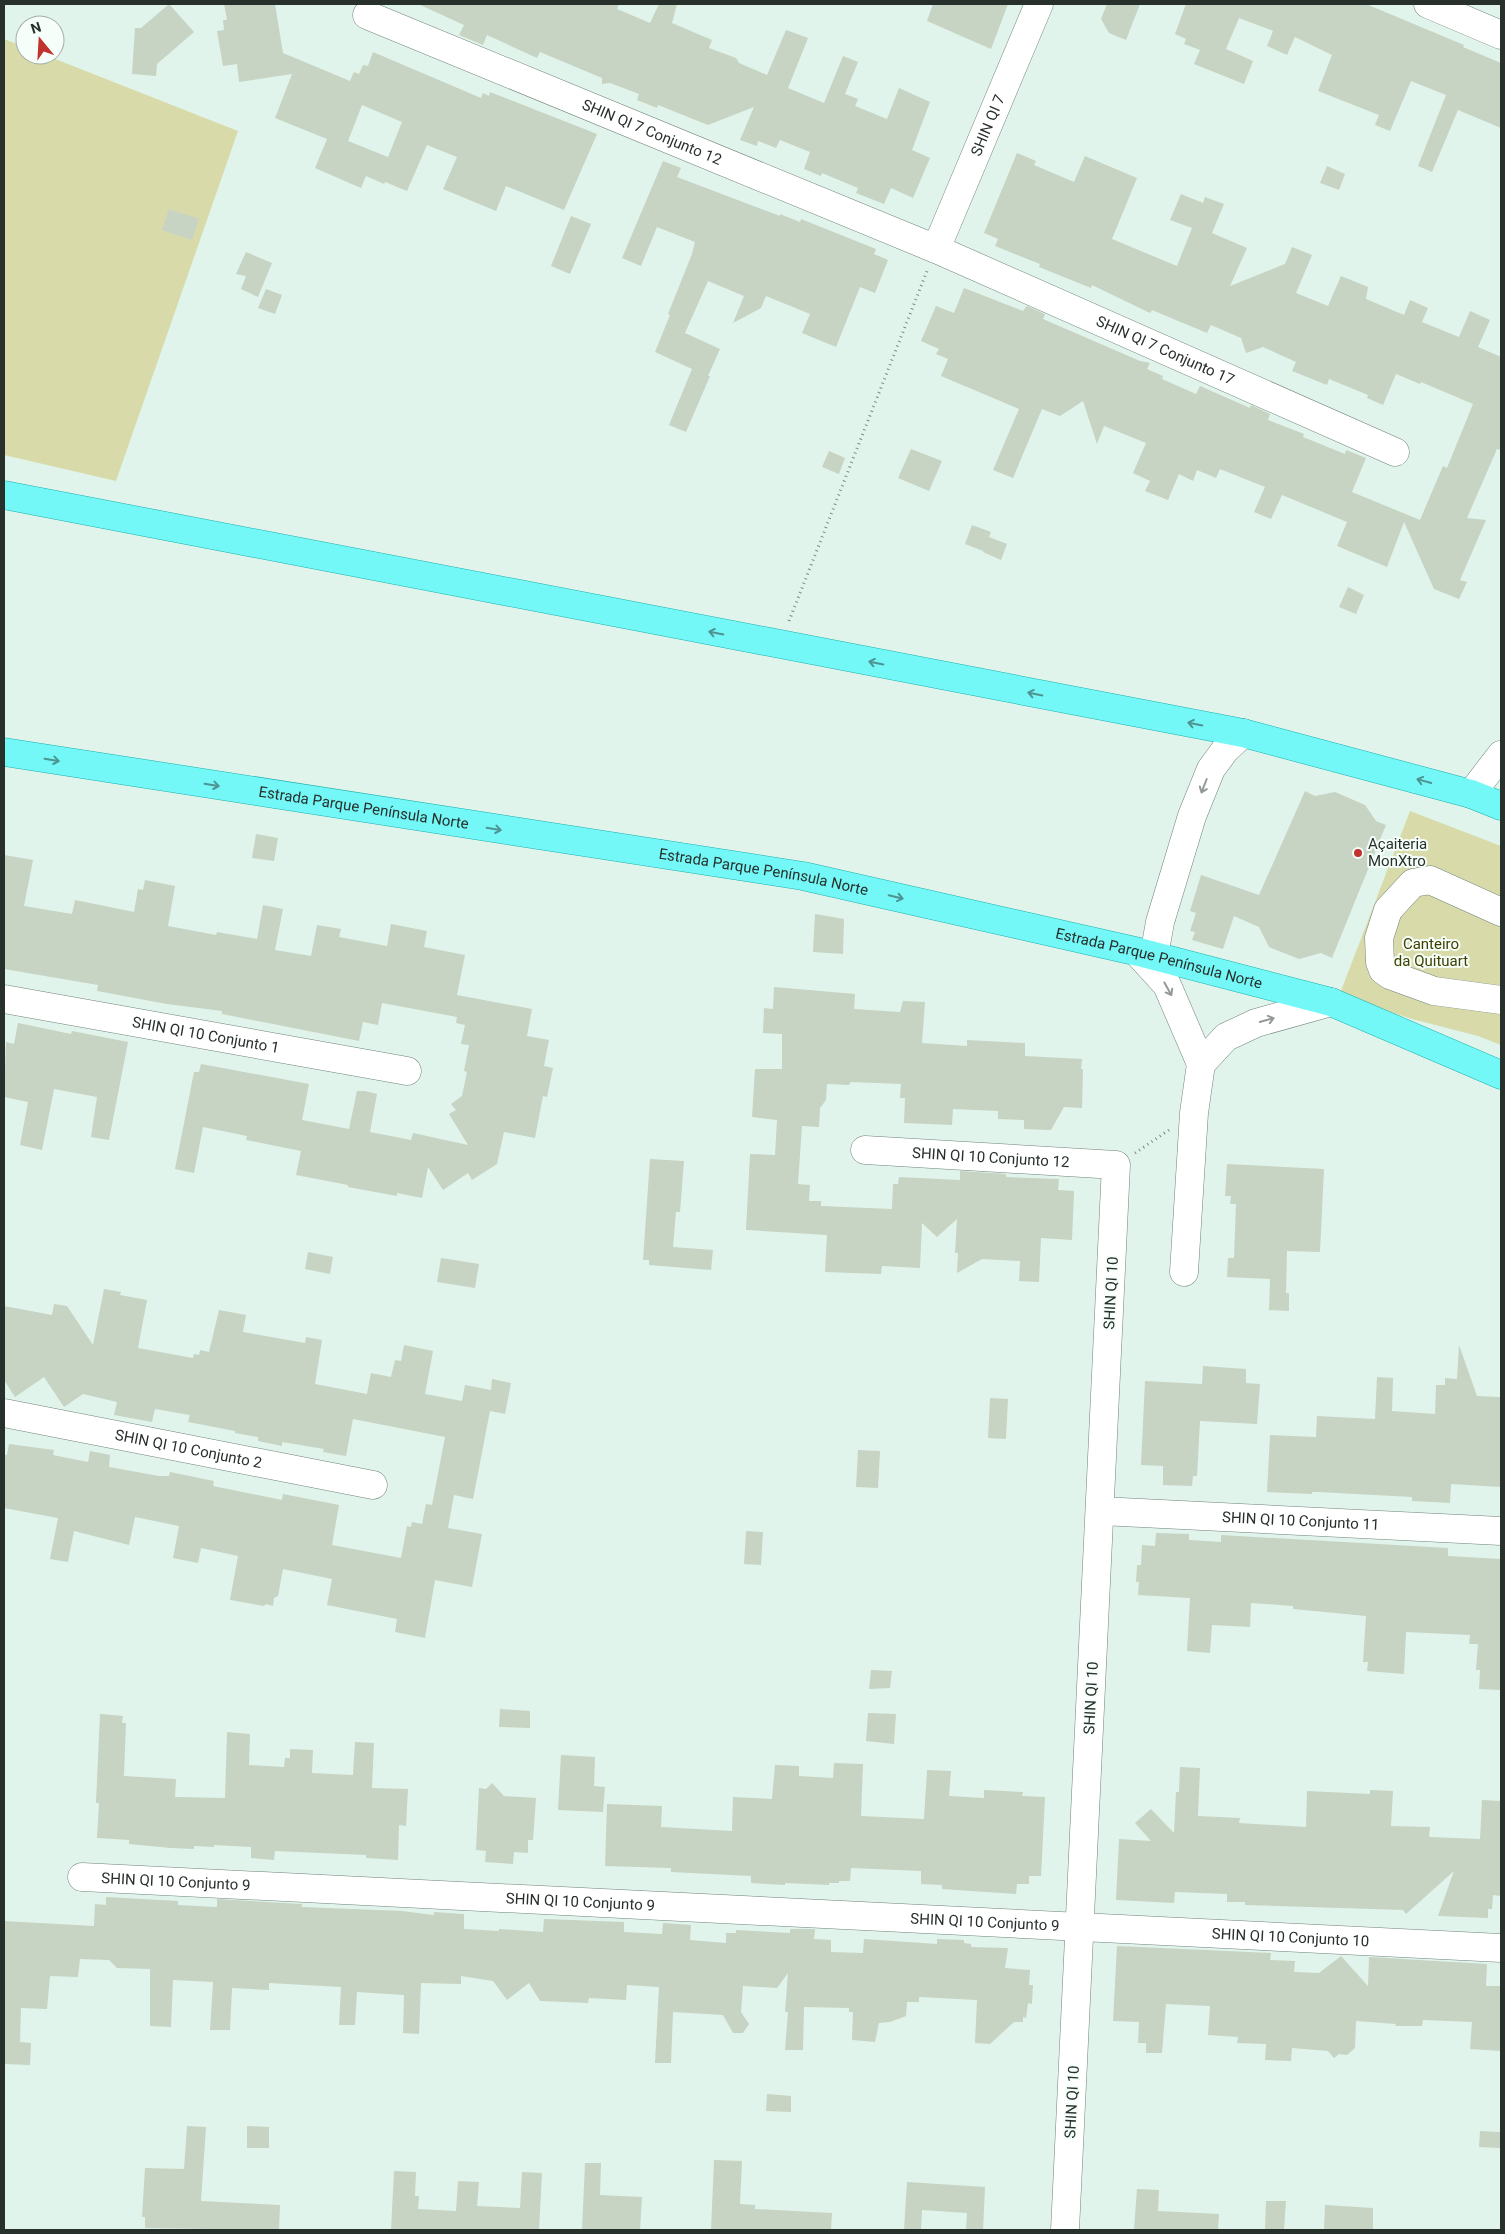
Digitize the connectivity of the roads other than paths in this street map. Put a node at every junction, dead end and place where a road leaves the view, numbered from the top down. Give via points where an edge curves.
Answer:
1 (1039, 4) edge
2 (1428, 4) edge
3 (367, 15) dead end
4 (1501, 35) edge
5 (936, 249) junction
6 (1395, 452) dead end
7 (4, 495) edge
8 (1243, 733) junction
9 (4, 752) edge
10 (1501, 755) edge
11 (1501, 774) edge
12 (1489, 801) edge
13 (1501, 912) edge
14 (1146, 954) junction
15 (4, 998) edge
16 (1501, 1000) edge
17 (1331, 1002) junction
18 (1201, 1064) junction
19 (407, 1071) dead end
20 (1501, 1075) edge
21 (865, 1150) dead end
22 (1116, 1165) joint
23 (1184, 1272) dead end
24 (4, 1413) edge
25 (373, 1485) dead end
26 (1101, 1511) junction
27 (1501, 1531) edge
28 (82, 1877) dead end
29 (1079, 1927) junction
30 (1501, 1948) edge
31 (1065, 2230) edge

1 - 5 street, SHIN QI 7
2 - 4 street
3 - 5 street, SHIN QI 7 Conjunto 12
5 - 6 street, SHIN QI 7 Conjunto 17
8 -> 7 main road
12 -> 8 main road
8 -> 14 street via 1224,750 1211,769 1192,816 1160,922
9 -> 14 main road, Estrada Parque Península Norte via 803,876
10 - 12 street
11 - 12 street
13 - 16 street via 1430,880 1421,880 1408,888 1388,910 1379,938 1380,962 1390,975 1434,992
14 - 17 main road, Estrada Parque Península Norte
14 -> 18 street via 1167,985
15 - 19 street, SHIN QI 10 Conjunto 1
18 -> 17 street via 1226,1037 1256,1023
17 - 20 main road, Estrada Parque Península Norte
18 - 23 street via 1194,1113
21 - 22 street, SHIN QI 10 Conjunto 12
22 - 26 street, SHIN QI 10
24 - 25 street, SHIN QI 10 Conjunto 2
26 - 27 street, SHIN QI 10 Conjunto 11
26 - 29 street, SHIN QI 10
28 - 29 street, SHIN QI 10 Conjunto 9
29 - 30 street, SHIN QI 10 Conjunto 10
29 - 31 street, SHIN QI 10

